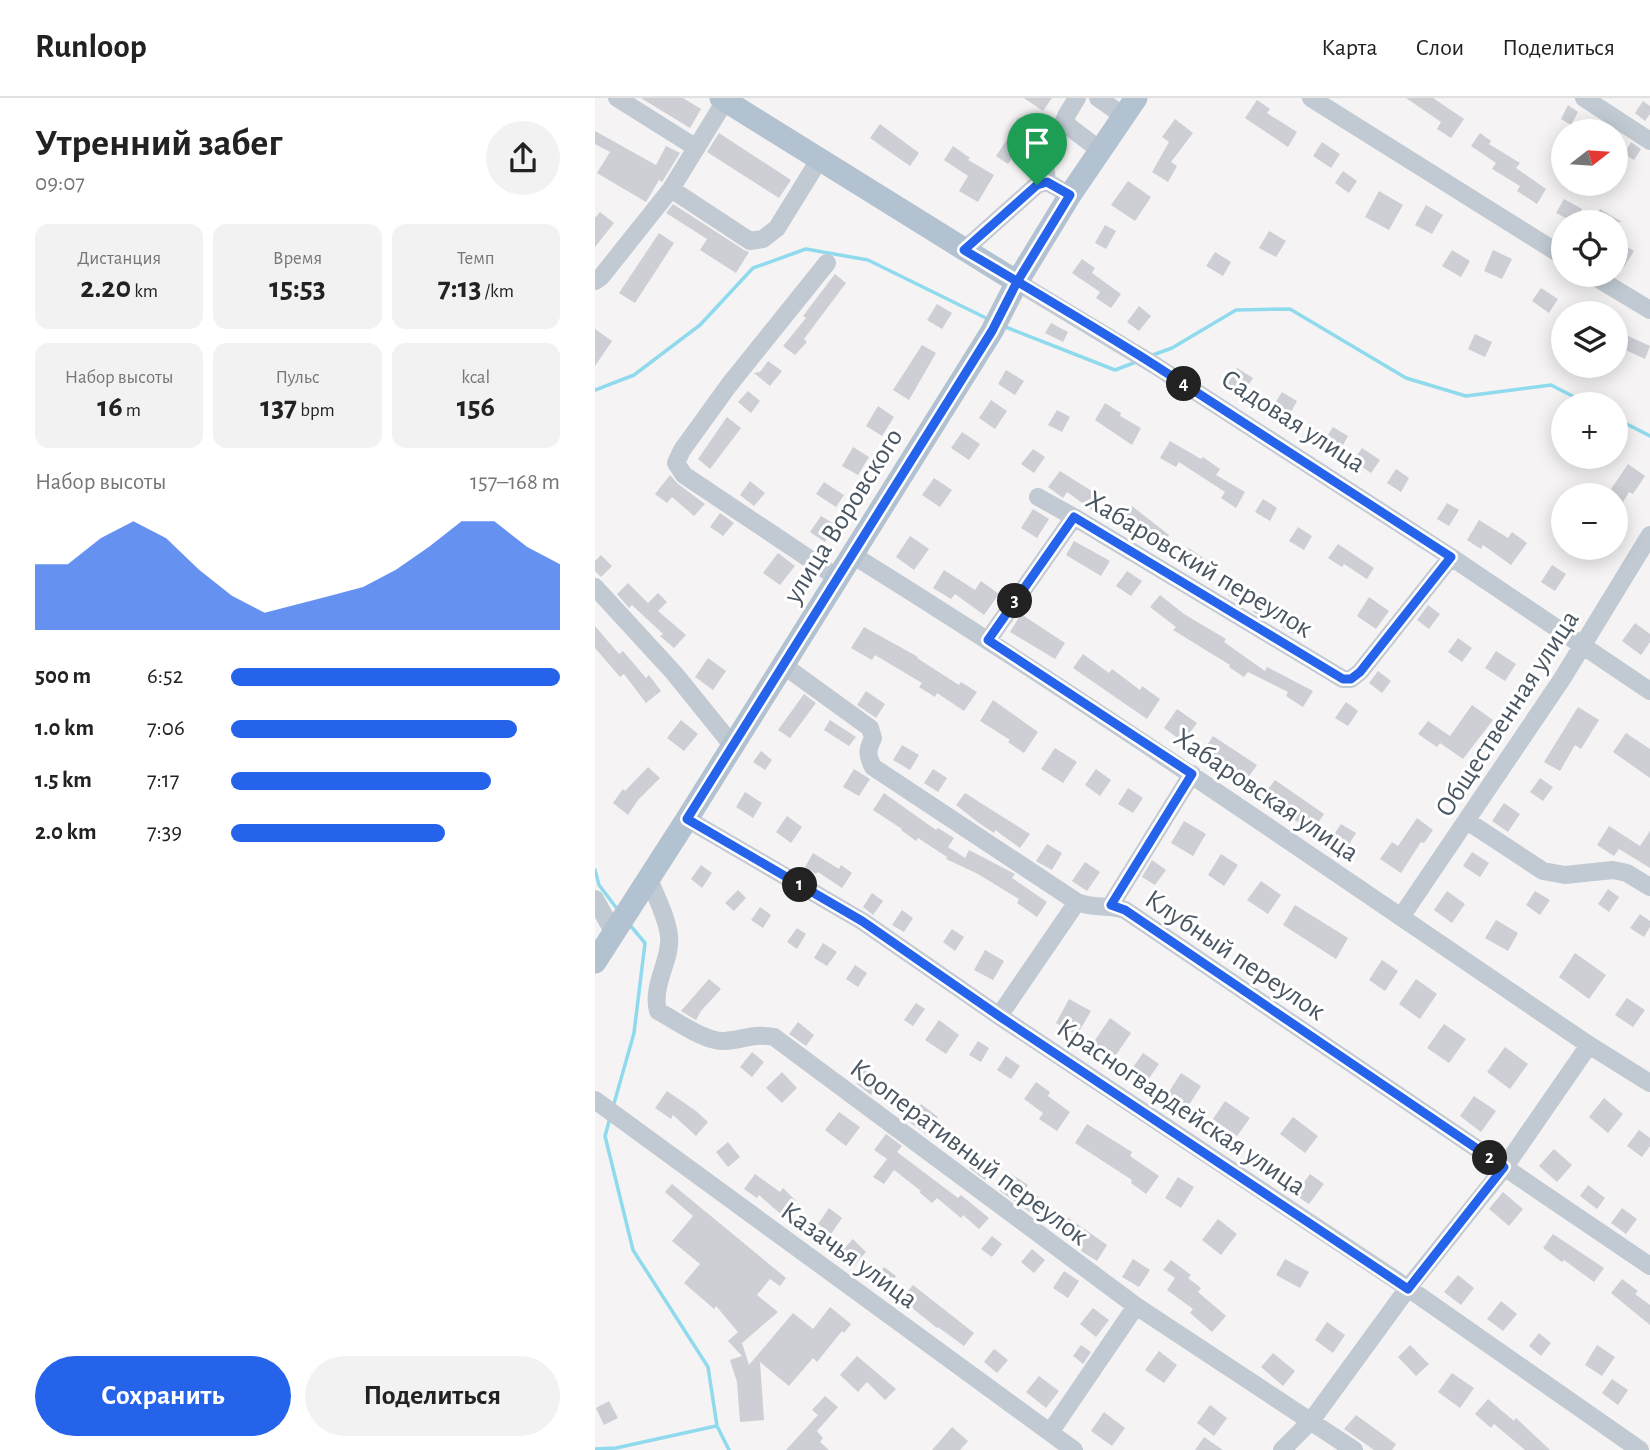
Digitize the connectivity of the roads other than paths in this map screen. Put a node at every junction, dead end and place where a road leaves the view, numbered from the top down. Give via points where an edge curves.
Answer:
1 (617, 98) edge
2 (1077, 98) edge
3 (1098, 98) edge
4 (1311, 98) edge
5 (1584, 98) edge
6 (723, 99) edge
7 (1131, 107) edge
8 (1065, 119) junction
9 (1650, 141) edge
10 (695, 147) junction
11 (1101, 151) junction
12 (819, 159) junction
13 (1047, 182) junction
14 (670, 189) junction
15 (1070, 195) junction
16 (1551, 248) edge
17 (964, 250) junction
18 (827, 263) dead end
19 (595, 281) edge
20 (1017, 282) junction
21 (1612, 287) edge
22 (1650, 310) edge
23 (1038, 497) dead end
24 (1074, 517) junction
25 (1650, 535) edge
26 (851, 554) junction
27 (1451, 557) junction
28 (838, 578) junction
29 (595, 587) edge
30 (988, 640) junction
31 (1582, 647) junction
32 (783, 665) junction
33 (1650, 691) edge
34 (733, 746) junction
35 (1192, 774) junction
36 (687, 819) junction
37 (1467, 821) junction
38 (649, 879) junction
39 (1650, 887) edge
40 (595, 898) edge
41 (1077, 902) junction
42 (1111, 905) junction
43 (1401, 917) junction
44 (614, 933) junction
45 (595, 962) edge
46 (999, 1016) junction
47 (1589, 1045) junction
48 (1650, 1083) edge
49 (595, 1100) edge
50 (1504, 1167) junction
51 (1650, 1266) edge
52 (1408, 1289) junction
53 (1136, 1306) junction
54 (1311, 1421) junction
55 (1051, 1431) junction
56 (1074, 1450) edge
57 (1282, 1450) edge
58 (1354, 1450) edge
59 (1640, 1450) edge

1 - 10 street
2 - 8 street
3 - 7 street
4 - 16 street
5 - 9 street
6 - 10 street
6 - 12 main road, Садовая улица
7 - 11 main road, улица Воровского
8 - 11 street
8 - 13 street via 1044,155
10 - 14 street
11 - 15 main road, улица Воровского
12 - 14 street via 777,228 763,239 750,241
12 - 17 main road, Садовая улица
13 - 15 street
13 - 17 street via 1029,190
14 - 19 street
15 - 20 main road, улица Воровского
17 - 20 main road, Садовая улица
18 - 28 street via 729,385 676,463 684,475
20 - 26 main road, улица Воровского via 992,331
20 - 27 street, Садовая улица
21 - 22 street
23 - 24 street, Хабаровский переулок
24 - 27 street, Хабаровский переулок via 1335,676 1351,679
24 - 30 street
25 - 31 street, Общественная улица
26 - 28 main road, улица Воровского
26 - 30 street, Хабаровская улица
27 - 31 street, Садовая улица
28 - 32 main road, улица Воровского
29 - 34 street
30 - 35 street, Хабаровская улица
31 - 33 street, Садовая улица
31 - 37 street, Общественная улица
32 - 34 main road, улица Воровского
32 - 41 street, Клубный переулок via 870,728 873,738 868,757 873,767
34 - 36 main road, улица Воровского
35 - 42 street
35 - 43 street, Хабаровская улица
36 - 38 main road, улица Воровского
36 - 46 street, Красногвардейская улица via 862,921
37 - 39 street via 1543,871 1565,876 1613,870
37 - 43 street, Общественная улица
38 - 44 main road, улица Воровского
38 - 53 street, Кооперативный переулок via 670,938 655,1000 658,1011 722,1041 757,1034 774,1037
40 - 44 street
41 - 42 street, Клубный переулок via 1091,907
41 - 46 street
42 - 50 street, Клубный переулок via 1125,910
43 - 47 street, Хабаровская улица
44 - 45 main road, улица Воровского
46 - 52 street, Красногвардейская улица
47 - 48 street, Хабаровская улица
47 - 50 street
49 - 55 street, Казачья улица
50 - 51 street, Клубный переулок
50 - 52 street
52 - 54 street
52 - 59 street, Красногвардейская улица
53 - 54 street, Кооперативный переулок
53 - 55 street
54 - 57 street
54 - 58 street, Кооперативный переулок
55 - 56 street, Казачья улица

